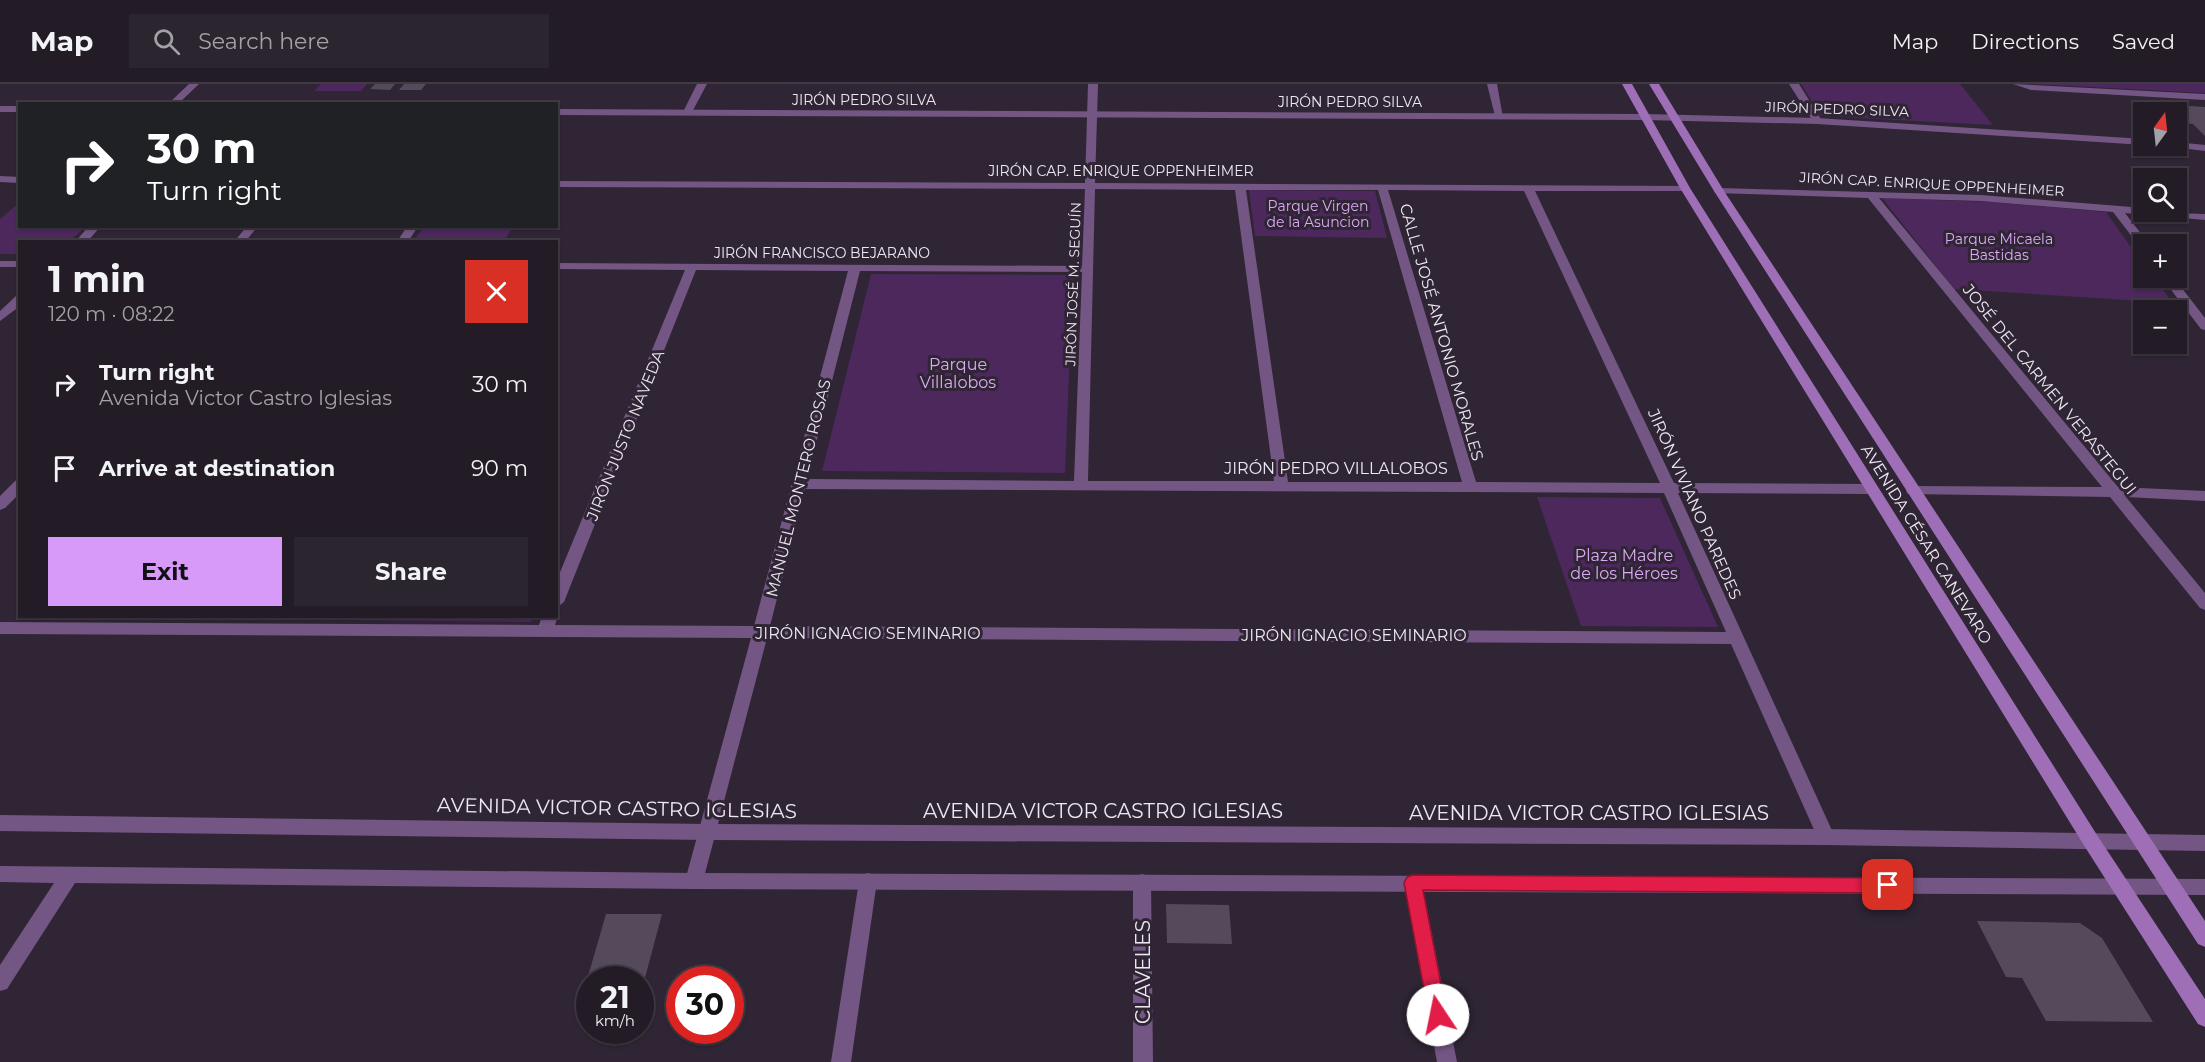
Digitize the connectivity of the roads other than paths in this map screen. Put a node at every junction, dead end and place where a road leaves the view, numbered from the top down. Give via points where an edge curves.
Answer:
1 (194, 84) edge
2 (702, 84) edge
3 (1093, 84) edge
4 (1492, 84) edge
5 (1627, 84) edge
6 (1654, 84) edge
7 (1794, 84) edge
8 (2018, 84) edge
9 (2205, 97) edge
10 (174, 102) edge
11 (0, 109) edge
12 (18, 109) edge
13 (558, 112) edge
14 (688, 112) junction
15 (1092, 114) junction
16 (1500, 116) junction
17 (1646, 117) junction
18 (1672, 118) junction
19 (1817, 120) junction
20 (2133, 141) edge
21 (2187, 146) edge
22 (2205, 148) edge
23 (0, 180) edge
24 (18, 180) edge
25 (558, 184) edge
26 (1091, 185) junction
27 (1240, 186) junction
28 (1382, 187) junction
29 (1528, 187) junction
30 (1684, 188) junction
31 (1719, 191) junction
32 (1870, 194) junction
33 (2116, 208) junction
34 (2133, 210) edge
35 (2187, 215) edge
36 (2205, 217) edge
37 (94, 228) edge
38 (251, 228) edge
39 (2136, 234) edge
40 (82, 240) edge
41 (241, 240) edge
42 (0, 264) edge
43 (18, 264) edge
44 (558, 267) edge
45 (692, 267) junction
46 (855, 268) junction
47 (1088, 269) junction
48 (2176, 288) edge
49 (18, 301) edge
50 (0, 317) edge
51 (2205, 326) edge
52 (799, 484) junction
53 (1081, 485) junction
54 (18, 486) edge
55 (1282, 486) junction
56 (1470, 487) junction
57 (1669, 488) junction
58 (1872, 489) junction
59 (1913, 491) junction
60 (2112, 492) junction
61 (2205, 496) edge
62 (0, 505) edge
63 (558, 597) edge
64 (2205, 604) edge
65 (116, 622) edge
66 (327, 623) edge
67 (548, 624) edge
68 (0, 628) edge
69 (761, 632) junction
70 (1736, 638) junction
71 (0, 823) edge
72 (710, 832) junction
73 (1826, 837) junction
74 (2091, 841) junction
75 (2140, 841) junction
76 (2205, 843) edge
77 (0, 874) edge
78 (70, 875) junction
79 (693, 881) junction
80 (868, 881) junction
81 (1142, 882) junction
82 (1413, 883) junction
83 (2121, 886) junction
84 (2170, 886) junction
85 (2205, 887) edge
86 (2205, 938) edge
87 (0, 982) edge
88 (2205, 1017) edge
89 (841, 1062) edge
90 (1143, 1062) edge
91 (1447, 1062) edge

1 - 10 street
2 - 14 street
3 - 15 street, JIRÓN JOSÉ M. SEGUÍN
4 - 16 street
5 - 17 main road, AVENIDA CÉSAR CANEVARO
6 - 18 main road, AVENIDA CÉSAR CANEVARO
7 - 19 street
8 - 9 street
11 - 12 street
13 - 14 street, JIRÓN PEDRO SILVA
14 - 15 street, JIRÓN PEDRO SILVA
15 - 16 street, JIRÓN PEDRO SILVA
15 - 26 street, JIRÓN JOSÉ M. SEGUÍN
16 - 17 street, JIRÓN PEDRO SILVA
17 - 18 street, JIRÓN PEDRO SILVA
17 - 30 main road, AVENIDA CÉSAR CANEVARO
18 - 19 street, JIRÓN PEDRO SILVA
18 - 31 main road, AVENIDA CÉSAR CANEVARO
19 - 20 street, JIRÓN PEDRO SILVA
21 - 22 street
23 - 24 street
25 - 26 street, JIRÓN CAP. ENRIQUE OPPENHEIMER
26 - 27 street, JIRÓN CAP. ENRIQUE OPPENHEIMER
26 - 47 street, JIRÓN JOSÉ M. SEGUÍN
27 - 28 street, JIRÓN CAP. ENRIQUE OPPENHEIMER
27 - 55 street
28 - 29 street, JIRÓN CAP. ENRIQUE OPPENHEIMER
28 - 56 street, CALLE JOSÉ ANTONIO MORALES
29 - 30 street, JIRÓN CAP. ENRIQUE OPPENHEIMER
29 - 57 street, JIRÓN VIVIANO PAREDES
30 - 58 main road, AVENIDA CÉSAR CANEVARO
31 - 32 street, JIRÓN CAP. ENRIQUE OPPENHEIMER
31 - 59 main road, AVENIDA CÉSAR CANEVARO
32 - 33 street, JIRÓN CAP. ENRIQUE OPPENHEIMER
32 - 60 street, JOSÉ DEL CARMEN VERASTEGUI
33 - 34 street, JIRÓN CAP. ENRIQUE OPPENHEIMER
33 - 39 street
35 - 36 street
37 - 40 street
38 - 41 street
42 - 43 street
44 - 45 street, JIRÓN FRANCISCO BEJARANO
45 - 46 street, JIRÓN FRANCISCO BEJARANO
45 - 63 street, JIRÓN JUSTO NAVEDA
46 - 47 street, JIRÓN FRANCISCO BEJARANO
46 - 52 street, MANUEL MONTERO ROSAS
47 - 53 street, JIRÓN JOSÉ M. SEGUÍN
48 - 51 street
49 - 50 street
52 - 53 street, JIRÓN PEDRO VILLALOBOS
52 - 69 street, MANUEL MONTERO ROSAS
53 - 55 street, JIRÓN PEDRO VILLALOBOS
54 - 62 street
55 - 56 street, JIRÓN PEDRO VILLALOBOS
56 - 57 street, JIRÓN PEDRO VILLALOBOS
57 - 58 street, JIRÓN PEDRO VILLALOBOS
57 - 70 street, JIRÓN VIVIANO PAREDES
58 - 74 main road, AVENIDA CÉSAR CANEVARO
59 - 60 street
59 - 75 main road, AVENIDA CÉSAR CANEVARO
60 - 61 street
60 - 64 street, JOSÉ DEL CARMEN VERASTEGUI
65 - 66 street, JIRÓN IGNACIO SEMINARIO
65 - 68 street, JIRÓN IGNACIO SEMINARIO
66 - 67 street, JIRÓN IGNACIO SEMINARIO
67 - 69 street, JIRÓN IGNACIO SEMINARIO
69 - 70 street, JIRÓN IGNACIO SEMINARIO
69 - 72 street, MANUEL MONTERO ROSAS
70 - 73 street, JIRÓN VIVIANO PAREDES
71 - 72 street, AVENIDA VICTOR CASTRO IGLESIAS
72 - 73 street, AVENIDA VICTOR CASTRO IGLESIAS
72 - 79 street, MANUEL MONTERO ROSAS
73 - 74 street, AVENIDA VICTOR CASTRO IGLESIAS
74 - 75 street, AVENIDA VICTOR CASTRO IGLESIAS
74 - 83 main road, AVENIDA CÉSAR CANEVARO
75 - 76 street, AVENIDA VICTOR CASTRO IGLESIAS
75 - 84 main road, AVENIDA CÉSAR CANEVARO
77 - 78 street
78 - 79 street
78 - 87 street
79 - 80 street
80 - 81 street
80 - 89 street
81 - 82 street
81 - 90 street, CLAVELES
82 - 83 street
82 - 91 street
83 - 84 street
83 - 88 main road, AVENIDA CÉSAR CANEVARO
84 - 85 street
84 - 86 main road, AVENIDA CÉSAR CANEVARO

